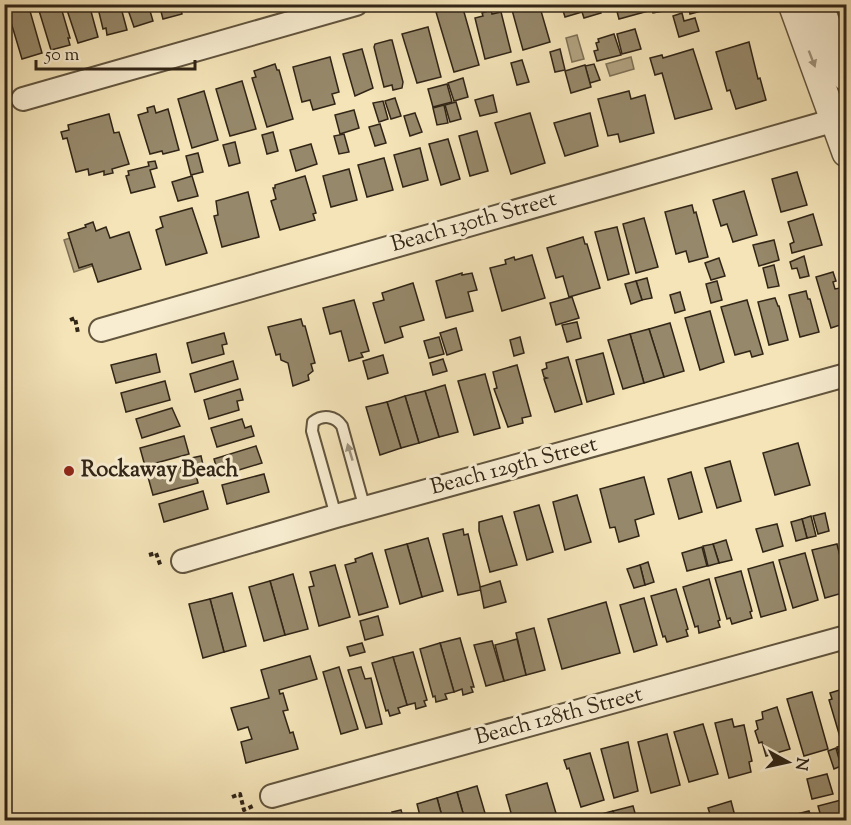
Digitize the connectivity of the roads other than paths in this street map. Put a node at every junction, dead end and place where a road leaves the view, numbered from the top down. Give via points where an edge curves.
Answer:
1 (356, 4) edge
2 (792, 4) edge
3 (819, 4) edge
4 (846, 77) edge
5 (23, 99) dead end
6 (840, 118) edge
7 (846, 153) edge
8 (101, 330) dead end
9 (846, 375) edge
10 (365, 508) junction
11 (336, 516) junction
12 (183, 561) dead end
13 (846, 637) edge
14 (272, 796) dead end

1 - 5 street
2 -> 6 street
3 - 4 street
6 - 7 street
6 - 8 street, Beach 130th Street
9 - 10 street, Beach 129th Street
10 - 11 street, Beach 129th Street
10 -> 11 lane via 342,426 338,420 322,417 313,423 312,431
11 - 12 street, Beach 129th Street
13 - 14 street, Beach 128th Street

